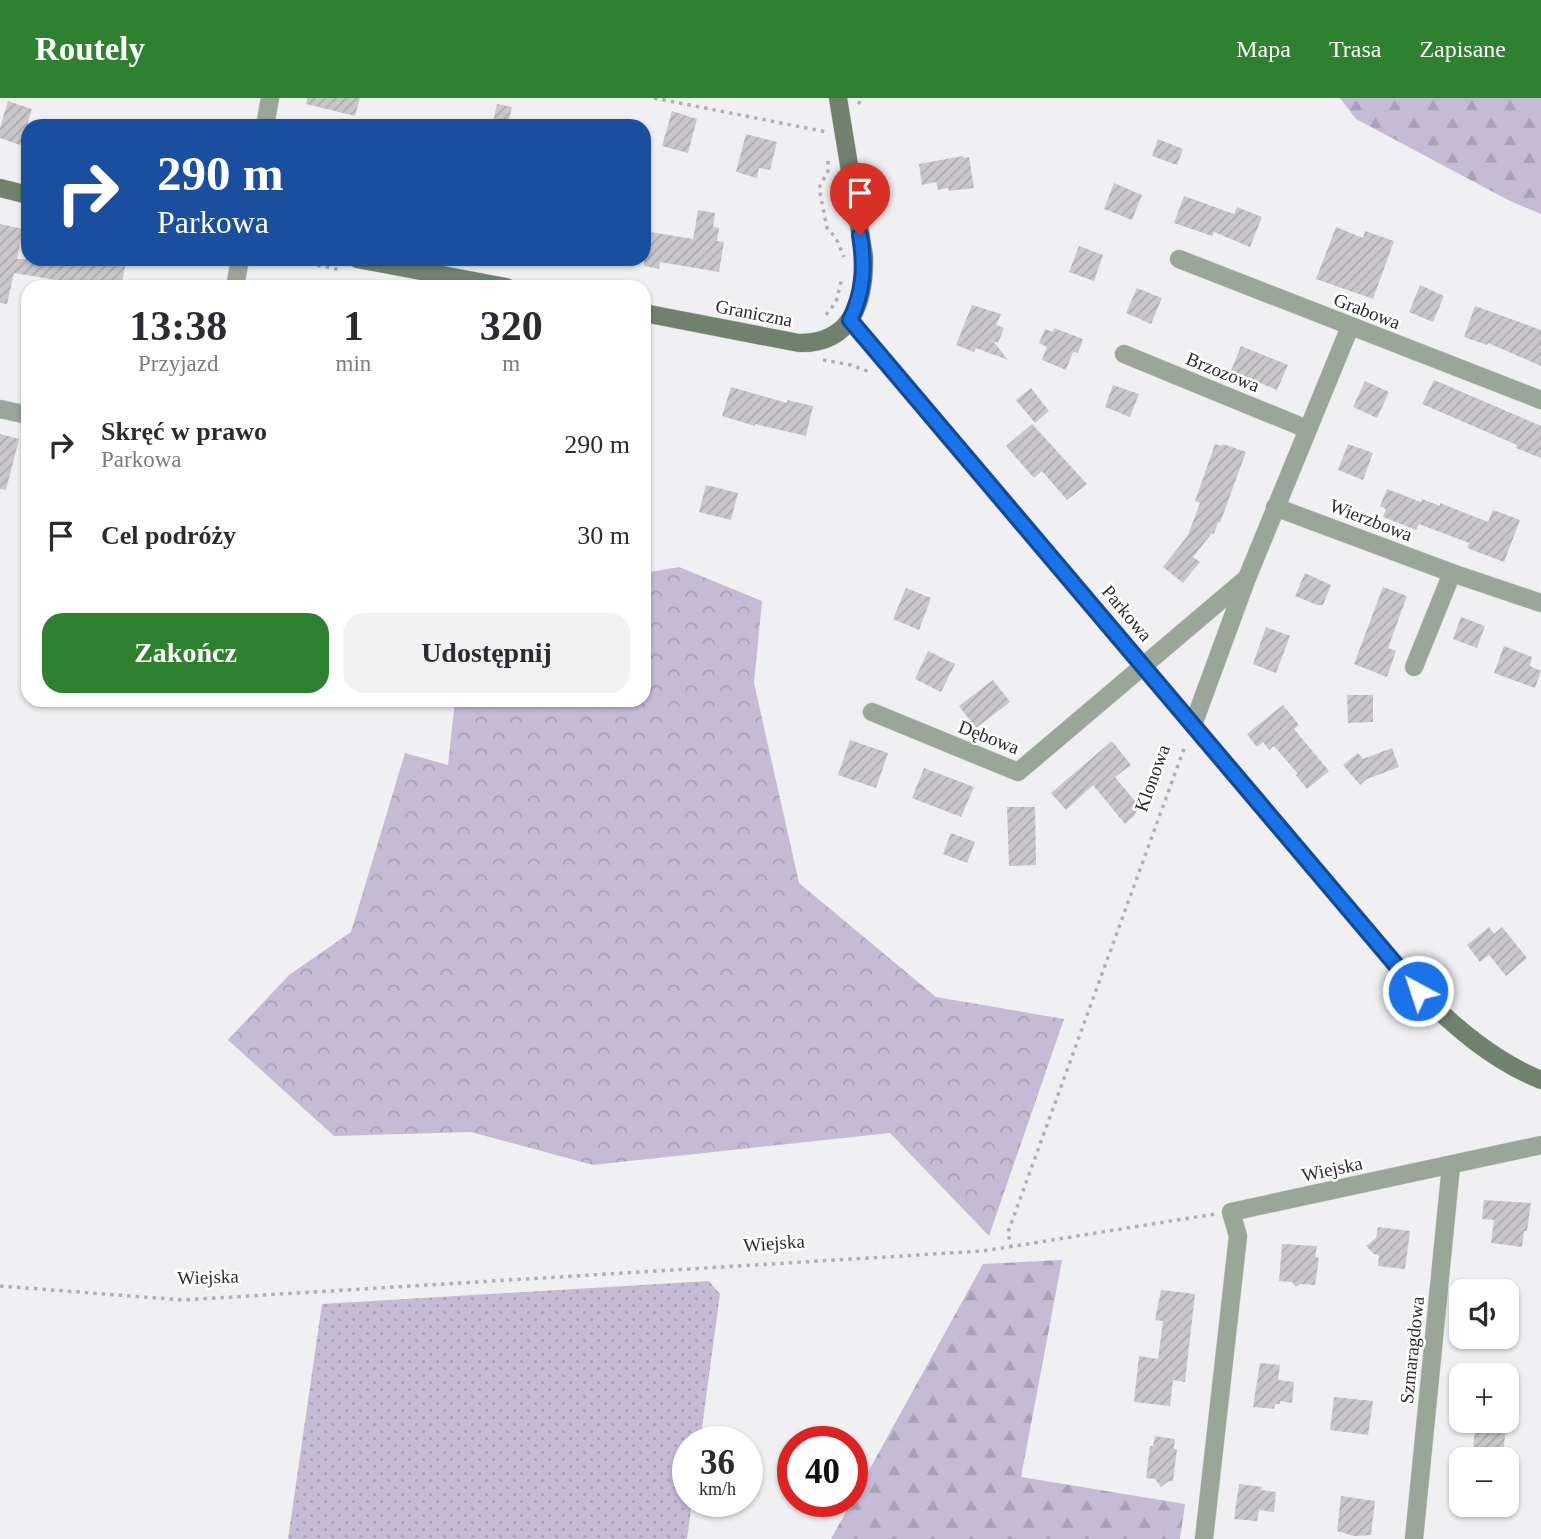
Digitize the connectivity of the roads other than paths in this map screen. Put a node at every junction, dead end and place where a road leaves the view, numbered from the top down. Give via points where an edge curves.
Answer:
1 (270, 98) edge
2 (838, 98) edge
3 (266, 119) edge
4 (0, 188) edge
5 (21, 193) edge
6 (1179, 259) dead end
7 (394, 266) edge
8 (469, 280) edge
9 (651, 314) edge
10 (850, 320) junction
11 (1350, 327) junction
12 (1124, 354) dead end
13 (1541, 400) edge
14 (0, 410) edge
15 (21, 414) edge
16 (1307, 429) junction
17 (1275, 507) junction
18 (1452, 573) junction
19 (1247, 578) junction
20 (1541, 603) edge
21 (1143, 665) junction
22 (1414, 667) dead end
23 (872, 712) dead end
24 (1193, 725) junction
25 (1541, 1080) edge
26 (1541, 1145) edge
27 (1451, 1166) junction
28 (1204, 1539) edge
29 (1414, 1539) edge

1 - 3 street
2 - 10 street via 836,134 864,265 862,289
4 - 5 street
6 - 11 street, Grabowa
7 - 8 street
9 - 10 street, Graniczna via 799,343 833,337
10 - 21 street, Parkowa
11 - 13 street, Grabowa
11 - 16 street
12 - 16 street, Brzozowa
14 - 15 street
16 - 17 street
17 - 18 street, Wierzbowa
17 - 19 street
18 - 20 street, Wierzbowa
18 - 22 street
19 - 21 street
19 - 24 street
21 - 23 street, Dębowa via 1018,772
21 - 24 street, Parkowa
24 - 25 street, Parkowa via 1418,991 1473,1041
26 - 27 street, Wiejska
27 - 28 street, Wiejska via 1231,1212 1238,1236
27 - 29 street, Szmaragdowa

